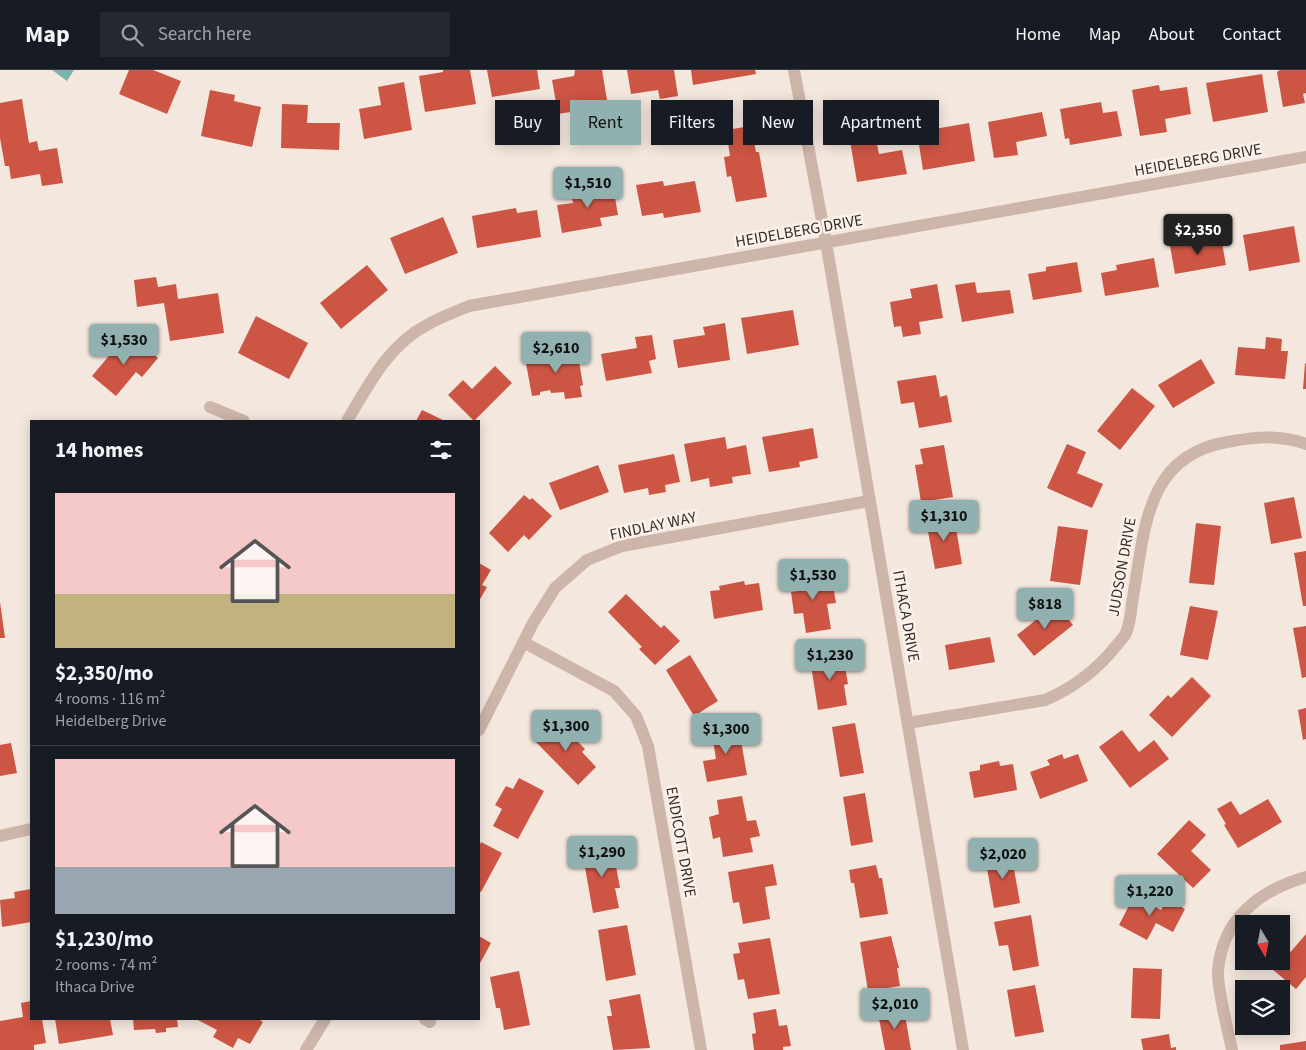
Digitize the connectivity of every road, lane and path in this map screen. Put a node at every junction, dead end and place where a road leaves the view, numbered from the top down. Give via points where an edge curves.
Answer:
1 (794, 70) edge
2 (1306, 157) edge
3 (826, 242) junction
4 (210, 407) dead end
5 (242, 420) edge
6 (347, 420) edge
7 (1306, 444) edge
8 (869, 501) junction
9 (524, 643) junction
10 (908, 723) junction
11 (480, 728) edge
12 (30, 829) edge
13 (0, 836) edge
14 (1306, 878) edge
15 (323, 1020) edge
16 (306, 1050) edge
17 (701, 1050) edge
18 (963, 1050) edge
19 (1232, 1050) edge

1 - 3 street, ITHACA DRIVE
2 - 3 street, HEIDELBERG DRIVE
3 - 6 street, HEIDELBERG DRIVE via 468,306 425,326 396,348 380,366
3 - 8 street, ITHACA DRIVE
4 - 5 street
7 - 10 street, JUDSON DRIVE via 1255,437 1213,444 1182,460 1160,484 1147,513 1127,632 1099,666 1064,692 1045,700
8 - 9 street, FINDLAY WAY via 622,546 587,560 555,588 532,623
8 - 10 street, ITHACA DRIVE
9 - 11 street, FINDLAY WAY
9 - 17 street, ENDICOTT DRIVE via 614,691 636,716 648,746
10 - 18 street, ITHACA DRIVE
12 - 13 street
14 - 19 street via 1286,883 1251,903 1234,923 1225,941 1218,972
15 - 16 street

